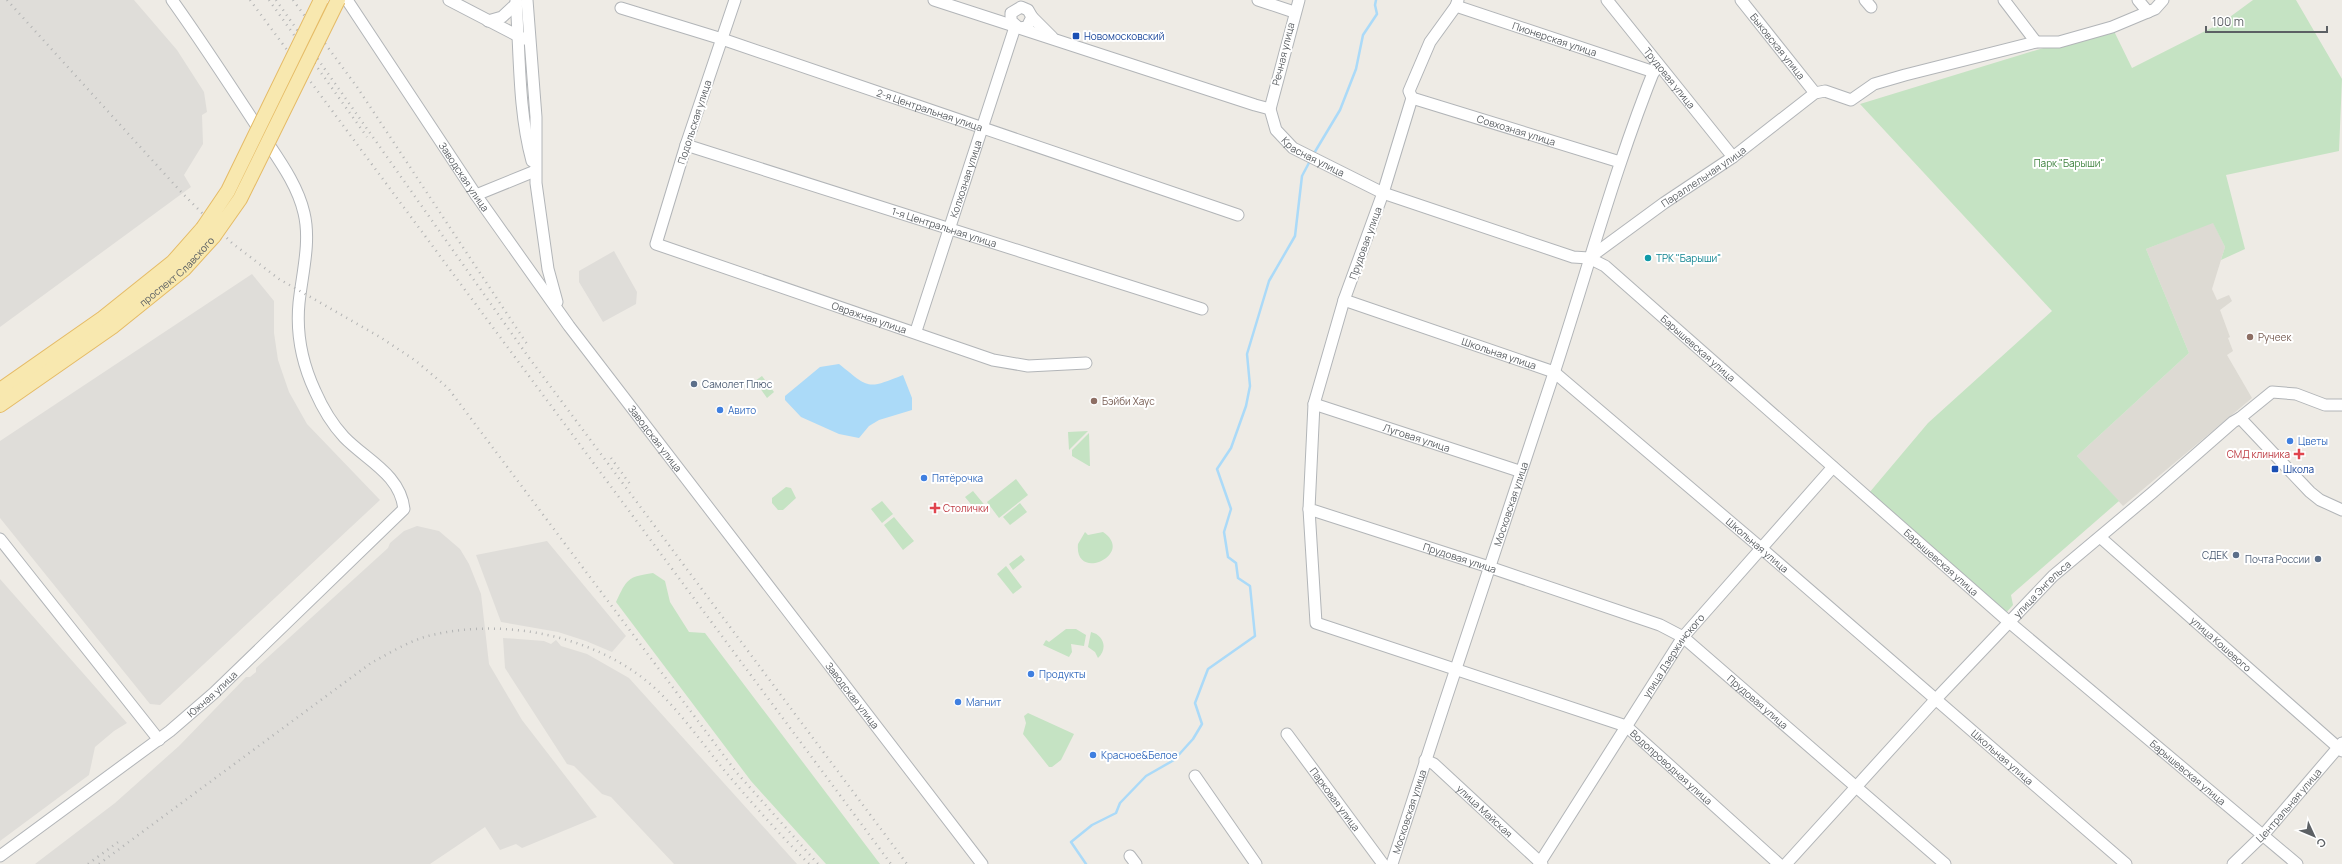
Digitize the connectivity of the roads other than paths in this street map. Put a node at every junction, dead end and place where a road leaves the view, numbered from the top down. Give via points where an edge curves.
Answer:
1 (172, 0) edge
2 (321, 0) edge
3 (338, 0) edge
4 (347, 0) edge
5 (448, 0) edge
6 (735, 0) edge
7 (934, 0) edge
8 (1258, 0) edge
9 (1299, 0) edge
10 (1606, 0) edge
11 (1741, 0) edge
12 (2004, 0) edge
13 (2138, 0) edge
14 (2162, 0) edge
15 (520, 1) edge
16 (1457, 3) edge
17 (621, 8) dead end
18 (1294, 12) junction
19 (2148, 12) junction
20 (1020, 15) edge
21 (488, 21) junction
22 (519, 36) junction
23 (722, 39) junction
24 (1054, 39) junction
25 (530, 42) junction
26 (2036, 42) junction
27 (1655, 67) junction
28 (1815, 93) junction
29 (1412, 98) junction
30 (1270, 109) junction
31 (982, 128) junction
32 (686, 145) junction
33 (1733, 157) junction
34 (1620, 162) junction
35 (535, 171) junction
36 (1383, 193) junction
37 (476, 195) junction
38 (1238, 215) dead end
39 (948, 230) junction
40 (209, 232) junction
41 (656, 244) joint
42 (1589, 258) junction
43 (1344, 300) junction
44 (1202, 309) dead end
45 (569, 326) junction
46 (916, 331) junction
47 (1086, 363) dead end
48 (1554, 372) junction
49 (0, 390) edge
50 (1314, 404) junction
51 (0, 405) edge
52 (2342, 405) edge
53 (2240, 418) junction
54 (1833, 467) junction
55 (1519, 472) junction
56 (1309, 509) junction
57 (2342, 510) edge
58 (2101, 538) junction
59 (0, 539) edge
60 (1761, 548) junction
61 (1490, 567) junction
62 (2009, 622) junction
63 (1683, 637) junction
64 (1455, 668) junction
65 (1935, 700) junction
66 (1626, 726) junction
67 (1286, 734) dead end
68 (158, 740) junction
69 (2341, 747) edge
70 (1425, 760) junction
71 (1194, 776) dead end
72 (1856, 789) junction
73 (2264, 834) junction
74 (0, 856) edge
75 (982, 864) edge
76 (1256, 864) edge
77 (1383, 864) edge
78 (1392, 864) edge
79 (1540, 864) edge
80 (1779, 864) edge
81 (1786, 864) edge
82 (1945, 864) edge
83 (2126, 864) edge
84 (2233, 864) edge
85 (2297, 864) edge

1 - 68 street, Южная улица via 294,185 304,213 307,237 299,306 300,342 305,369 330,419 345,437 371,458 395,483 403,498 404,509 214,693
2 - 40 main road, проспект Славского, bridge
3 - 40 main road, проспект Славского, bridge via 240,199
4 - 37 street, Заводская улица
5 - 21 street
6 - 23 street, Подольская улица
7 - 20 street via 997,20
8 - 18 street
9 - 18 street, Речная улица
10 - 27 street, Трудовая улица
11 - 28 street, Быковская улица
12 - 26 street
13 - 19 street
14 - 19 street via 2155,9
15 - 21 street via 502,16
15 - 22 street
15 - 25 street
16 - 27 street, Пионерская улица
16 - 29 street, Прудовая улица via 1430,42 1409,91
17 - 23 street, 2-я Центральная улица
18 - 30 street, Речная улица
19 - 26 street via 2059,42
20 - 24 street
20 - 24 street
20 - 31 street, Колхозная улица
21 - 22 street
22 - 25 street
22 - 35 street via 528,146
23 - 31 street, 2-я Центральная улица
23 - 32 street, Подольская улица
24 - 30 street
25 - 35 street via 536,117
26 - 28 street via 1874,84 1851,100 1825,91
27 - 33 street, Трудовая улица
27 - 34 street, Московская улица
28 - 33 street, Параллельная улица
29 - 34 street, Совхозная улица
29 - 36 street, Прудовая улица
30 - 36 street, Красная улица via 1276,130 1282,138 1302,152
31 - 38 street, 2-я Центральная улица
31 - 39 street, Колхозная улица
32 - 39 street, 1-я Центральная улица
32 - 41 street, Подольская улица
33 - 42 street, Параллельная улица
34 - 42 street, Московская улица
35 - 37 street
35 - 45 street via 551,281
36 - 42 street, Красная улица via 1573,257
36 - 43 street, Прудовая улица
37 - 45 street, Заводская улица
39 - 44 street, 1-я Центральная улица
39 - 46 street, Колхозная улица
40 - 49 main road, проспект Славского via 121,304
40 - 51 main road, проспект Славского via 184,269 124,317
41 - 46 street, Овражная улица
42 - 48 street, Московская улица
42 - 54 street, Барышевская улица via 1605,266 1631,288
43 - 48 street, Школьная улица
43 - 50 street, Прудовая улица
45 - 75 street, Заводская улица
46 - 47 street, Овражная улица via 1008,363 1040,366
48 - 55 street, Московская улица
48 - 60 street, Школьная улица
50 - 55 street, Луговая улица
50 - 56 street, Прудовая улица
52 - 53 street, улица Энгельса via 2325,405 2296,394 2272,392
53 - 57 street via 2310,492 2320,500
53 - 58 street, улица Энгельса
54 - 60 street, улица Дзержинского
54 - 62 street, Барышевская улица
55 - 61 street, Московская улица
56 - 61 street, Прудовая улица
56 - 64 street, Водопроводная улица via 1316,623
58 - 62 street, улица Энгельса via 2053,576
58 - 69 street, улица Кошевого
59 - 68 street
60 - 63 street, улица Дзержинского
60 - 65 street, Школьная улица
61 - 63 street, Прудовая улица via 1660,625
61 - 64 street, Московская улица
62 - 65 street, улица Энгельса
62 - 73 street, Барышевская улица
63 - 66 street, улица Дзержинского
63 - 72 street, Прудовая улица
64 - 66 street, Водопроводная улица
64 - 70 street, Московская улица
65 - 72 street, улица Энгельса
65 - 83 street, Школьная улица
66 - 79 street, улица Дзержинского
66 - 80 street, Водопроводная улица
67 - 77 street, Парковая улица
68 - 74 street, Южная улица
69 - 73 street, Центральная улица
70 - 78 street, Московская улица
70 - 79 street, улица Майская via 1434,764
71 - 76 street
72 - 81 street, улица Энгельса
72 - 82 street, Прудовая улица
73 - 84 street, Центральная улица
73 - 85 street, Барышевская улица

